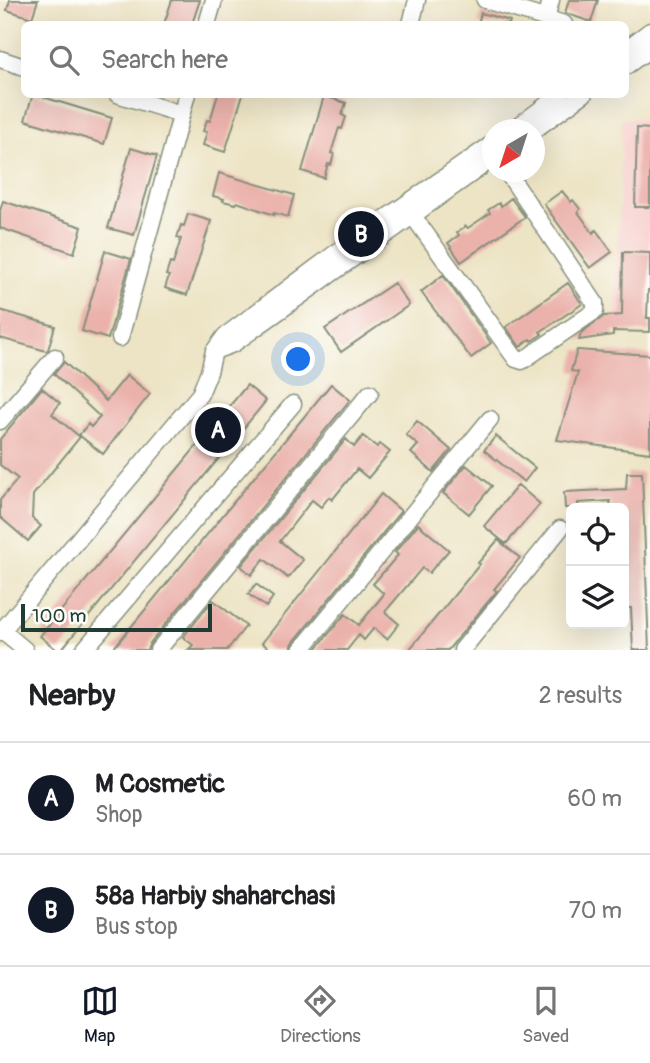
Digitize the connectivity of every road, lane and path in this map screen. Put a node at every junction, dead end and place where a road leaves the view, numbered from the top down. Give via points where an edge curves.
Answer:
1 (214, 0) edge
2 (417, 0) edge
3 (485, 0) edge
4 (551, 0) edge
5 (546, 19) junction
6 (207, 21) edge
7 (412, 21) edge
8 (553, 21) edge
9 (650, 31) edge
10 (629, 46) edge
11 (650, 49) edge
12 (0, 59) edge
13 (629, 63) edge
14 (21, 66) edge
15 (130, 98) edge
16 (186, 98) edge
17 (556, 98) edge
18 (578, 98) edge
19 (181, 114) junction
20 (528, 119) edge
21 (545, 122) edge
22 (482, 151) edge
23 (482, 166) edge
24 (514, 182) edge
25 (413, 216) junction
26 (120, 338) dead end
27 (214, 351) junction
28 (55, 357) dead end
29 (370, 393) dead end
30 (293, 404) dead end
31 (490, 419) dead end
32 (0, 421) edge
33 (560, 529) dead end
34 (1, 631) edge
35 (25, 650) edge
36 (84, 650) edge
37 (158, 650) edge
38 (301, 650) edge
39 (462, 650) edge

1 - 6 street
2 - 7 street
3 - 5 street
4 - 5 street
5 - 8 street
9 - 10 street
11 - 13 street
12 - 14 street
15 - 19 street
16 - 19 street
17 - 20 street
18 - 21 street
19 - 26 street
22 - 27 street via 283,292 225,336
23 - 25 street
24 - 25 street via 596,303 595,311 522,361 516,359
25 - 27 street via 233,344
27 - 34 street via 200,394
28 - 32 street
29 - 37 street
30 - 36 street
31 - 38 street
33 - 39 street
34 - 35 street

